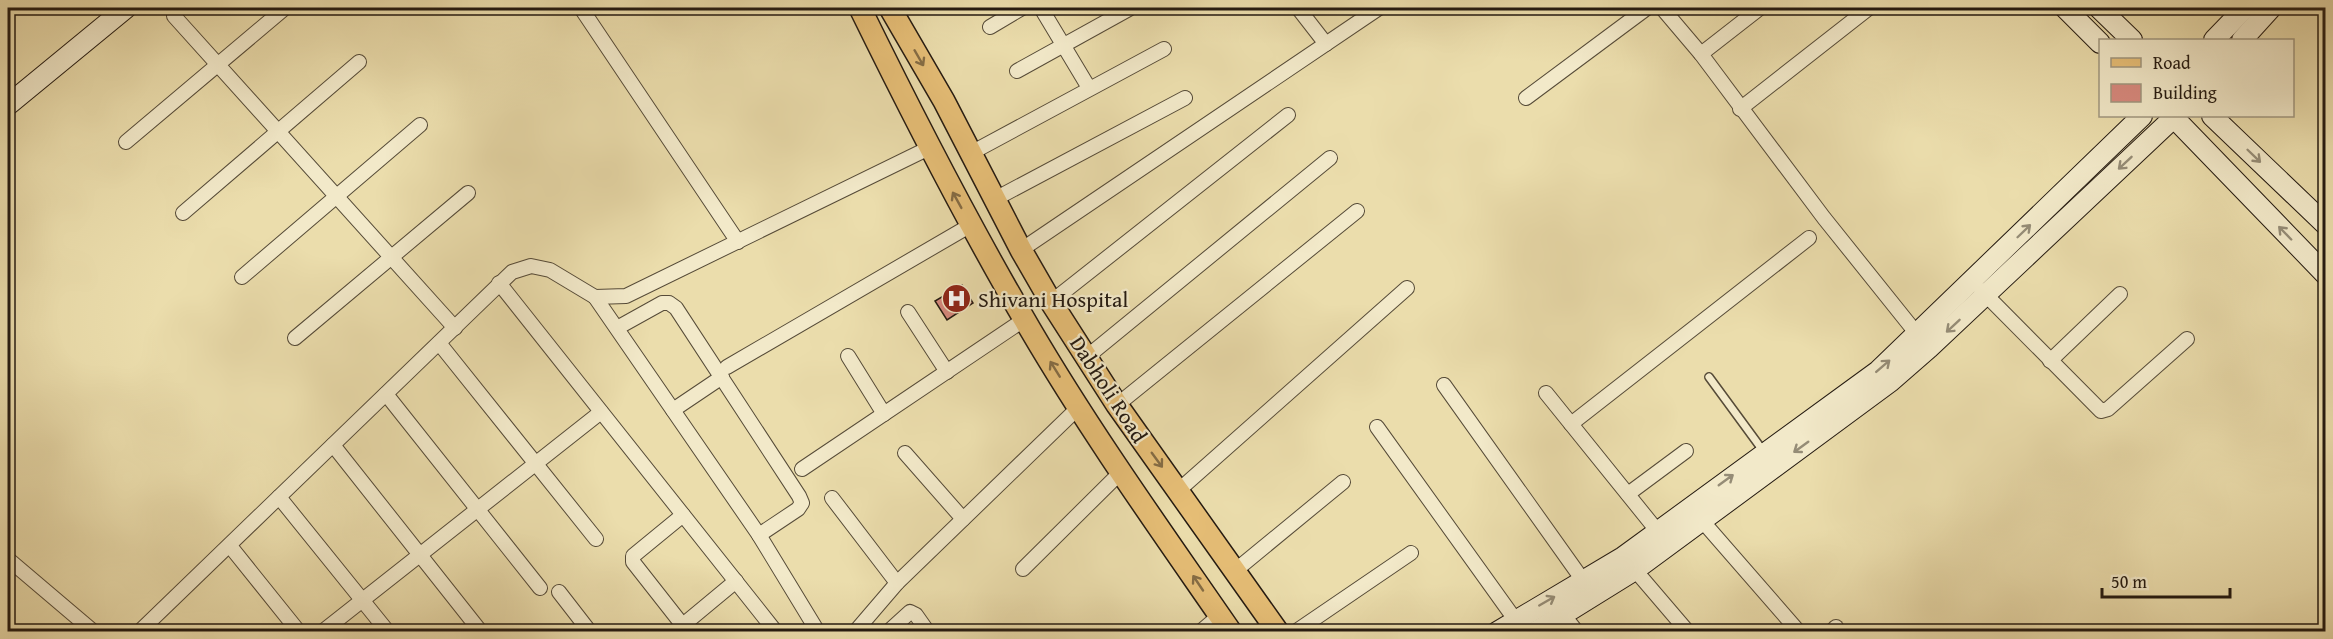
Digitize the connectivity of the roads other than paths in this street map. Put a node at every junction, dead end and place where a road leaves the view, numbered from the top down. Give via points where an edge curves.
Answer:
1 (126, 8) edge
2 (285, 8) edge
3 (581, 8) edge
4 (860, 8) edge
5 (1022, 8) edge
6 (1041, 8) edge
7 (1298, 8) edge
8 (1379, 8) edge
9 (1647, 8) edge
10 (1662, 8) edge
11 (1760, 8) edge
12 (1869, 8) edge
13 (2065, 8) edge
14 (2099, 8) edge
15 (2245, 8) edge
16 (2271, 8) edge
17 (894, 9) edge
18 (1129, 9) dead end
19 (174, 16) dead end
20 (990, 27) dead end
21 (2131, 39) edge
22 (2215, 39) edge
23 (2243, 39) edge
24 (2099, 42) edge
25 (1326, 44) junction
26 (1063, 46) junction
27 (1164, 49) dead end
28 (1701, 54) junction
29 (358, 62) dead end
30 (218, 64) junction
31 (1017, 71) dead end
32 (1089, 88) junction
33 (1185, 98) dead end
34 (1526, 98) dead end
35 (8, 105) edge
36 (1740, 109) junction
37 (1288, 115) dead end
38 (2141, 117) edge
39 (2213, 117) edge
40 (2175, 120) edge
41 (420, 126) dead end
42 (278, 131) junction
43 (126, 142) dead end
44 (929, 148) junction
45 (971, 153) junction
46 (1330, 158) dead end
47 (2081, 175) junction
48 (2095, 191) junction
49 (468, 193) dead end
50 (337, 196) junction
51 (994, 199) junction
52 (2052, 204) junction
53 (1357, 211) dead end
54 (183, 213) dead end
55 (2066, 219) junction
56 (971, 225) junction
57 (2325, 225) edge
58 (1809, 238) dead end
59 (738, 242) junction
60 (1021, 250) junction
61 (391, 258) junction
62 (2325, 275) edge
63 (242, 278) dead end
64 (499, 283) junction
65 (1407, 288) dead end
66 (1979, 288) junction
67 (2120, 294) dead end
68 (595, 297) junction
69 (1051, 302) junction
70 (908, 312) dead end
71 (1024, 319) junction
72 (455, 328) junction
73 (617, 328) junction
74 (294, 338) dead end
75 (2187, 339) dead end
76 (1923, 342) junction
77 (439, 344) junction
78 (848, 356) dead end
79 (1088, 356) junction
80 (2050, 361) junction
81 (725, 372) junction
82 (947, 372) junction
83 (1709, 377) dead end
84 (1444, 385) dead end
85 (1546, 393) dead end
86 (386, 394) junction
87 (1116, 405) junction
88 (1079, 407) junction
89 (673, 410) junction
90 (601, 412) junction
91 (884, 414) junction
92 (1571, 423) junction
93 (1377, 427) dead end
94 (333, 445) junction
95 (1686, 451) dead end
96 (905, 453) dead end
97 (1770, 459) junction
98 (536, 464) junction
99 (802, 469) dead end
100 (1122, 471) junction
101 (1343, 482) dead end
102 (1179, 490) junction
103 (1628, 494) junction
104 (279, 497) junction
105 (832, 498) dead end
106 (477, 509) junction
107 (1696, 513) junction
108 (683, 515) junction
109 (963, 519) junction
110 (759, 535) junction
111 (1663, 538) junction
112 (596, 539) dead end
113 (230, 546) junction
114 (1411, 553) dead end
115 (420, 554) junction
116 (8, 559) edge
117 (1023, 568) dead end
118 (1236, 570) junction
119 (1635, 570) junction
120 (736, 581) junction
121 (897, 583) junction
122 (1588, 587) junction
123 (540, 588) dead end
124 (559, 592) dead end
125 (362, 600) junction
126 (1563, 613) junction
127 (1225, 623) edge
128 (1519, 626) edge
129 (685, 628) edge
130 (860, 629) edge
131 (94, 632) edge
132 (139, 632) edge
133 (299, 632) edge
134 (322, 632) edge
135 (388, 632) edge
136 (481, 632) edge
137 (590, 632) edge
138 (776, 632) edge
139 (818, 632) edge
140 (888, 632) edge
141 (928, 632) edge
142 (1200, 632) edge
143 (1278, 632) edge
144 (1295, 632) edge
145 (1497, 632) edge
146 (1535, 632) edge
147 (1577, 632) edge
148 (1688, 632) edge
149 (1799, 632) edge

1 - 35 street
2 - 30 street
3 - 59 street
4 - 44 main road, Dabholi Road
5 - 20 street
6 - 26 street
7 - 25 street
8 - 25 street
9 - 34 street
10 - 28 street
11 - 28 street
12 - 36 street
13 - 24 street
14 - 21 street
15 - 22 street
16 - 23 street
17 -> 45 main road, Dabholi Road
18 - 26 street
19 - 30 street
25 - 60 street
26 - 31 street
26 - 32 street
27 - 32 street
28 - 36 street
29 - 42 street
30 - 42 street
30 - 43 street
32 - 45 street
33 - 51 street
36 - 76 street
37 - 69 street
38 - 47 street
39 -> 57 street
40 -> 48 street
62 -> 40 street
41 - 50 street
42 - 50 street
42 - 54 street
56 -> 44 main road, Dabholi Road
44 - 59 street
45 - 51 main road, Dabholi Road
46 - 79 street
47 - 48 street
47 - 52 street
48 - 55 street
49 - 61 street
50 - 61 street
50 - 63 street
51 - 60 main road, Dabholi Road
52 - 55 street
66 -> 52 street
53 - 87 street
55 - 66 street
56 - 71 main road, Dabholi Road
56 - 81 street
58 - 92 street
59 - 68 street via 626,296
60 - 69 main road, Dabholi Road
61 - 72 street
61 - 74 street
64 - 68 street via 512,272 531,266 550,270
64 - 72 street
64 - 90 street
65 - 102 street
66 - 76 street
66 - 80 street
67 - 80 street
68 - 73 street
69 - 79 main road, Dabholi Road
70 - 82 street
71 - 82 street
88 -> 71 main road, Dabholi Road
72 - 77 street
73 - 81 street via 662,303 669,303
73 - 89 street
75 - 80 street via 2101,411
76 - 97 street via 1878,371 1842,407
77 - 86 street
77 - 98 street
78 - 91 street
79 - 87 main road, Dabholi Road
81 - 89 street
81 - 110 street via 802,503
82 - 91 street
83 - 97 lane
84 - 122 street
85 - 92 street
86 - 94 street
86 - 106 street
87 -> 102 main road, Dabholi Road
88 - 100 main road, Dabholi Road
88 - 109 street
89 - 110 street
90 - 98 street
90 - 108 street
91 - 99 street
92 - 103 street
93 - 128 street
94 - 104 street
94 - 115 street
95 - 103 street
96 - 109 street
97 - 107 street
98 - 106 street
98 - 112 street
100 - 117 street
127 -> 100 main road, Dabholi Road
101 - 118 street
102 - 118 main road, Dabholi Road
103 - 111 street
104 - 113 street
104 - 125 street
105 - 121 street
106 - 115 street
106 - 123 street
107 - 111 street
107 - 149 street
108 - 120 street
108 - 129 street via 633,556 633,562
109 - 121 street
110 - 139 street
111 - 119 street
111 - 122 street via 1623,557
113 - 132 street
113 - 133 street
114 - 144 street
115 - 125 street
115 - 136 street
116 - 131 street
118 - 143 main road, Dabholi Road
119 - 122 street
119 - 148 street
120 - 129 street
120 - 138 street
121 - 130 street
122 - 126 street
128 -> 122 street
124 - 137 street
125 - 134 street
125 - 135 street
126 - 146 street
126 - 147 street
127 - 142 street
128 - 145 street
140 - 141 street via 910,612

